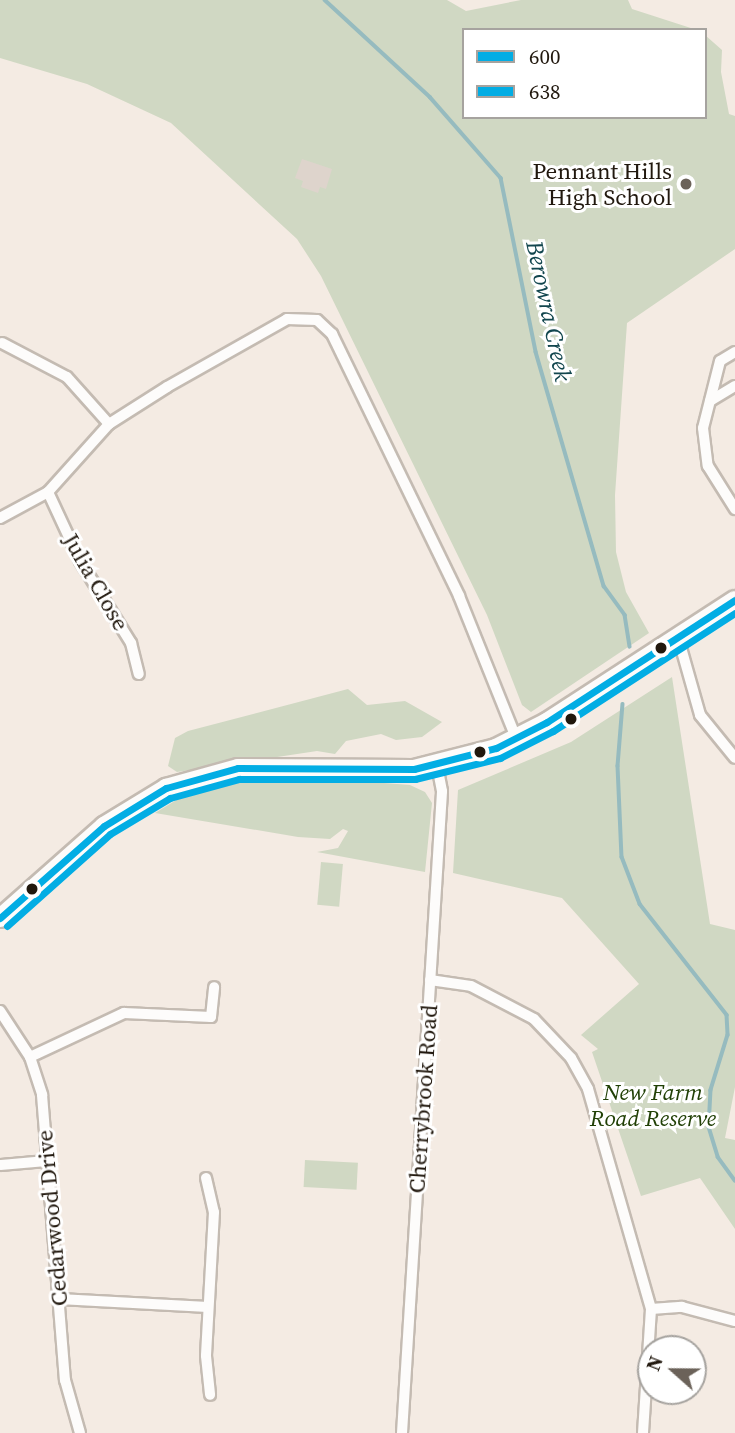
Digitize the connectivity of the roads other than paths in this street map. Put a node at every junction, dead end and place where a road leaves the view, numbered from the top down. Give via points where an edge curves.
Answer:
1 (2, 344) edge
2 (735, 352) edge
3 (735, 386) edge
4 (710, 401) junction
5 (109, 424) junction
6 (48, 492) junction
7 (735, 509) edge
8 (0, 518) edge
9 (735, 600) edge
10 (678, 637) junction
11 (139, 674) dead end
12 (516, 738) junction
13 (735, 758) edge
14 (437, 765) junction
15 (0, 918) edge
16 (430, 980) junction
17 (214, 987) dead end
18 (0, 1011) edge
19 (30, 1057) junction
20 (47, 1161) junction
21 (0, 1165) edge
22 (206, 1178) dead end
23 (60, 1299) junction
24 (208, 1307) junction
25 (650, 1309) junction
26 (735, 1321) edge
27 (210, 1395) dead end
28 (80, 1433) edge
29 (402, 1433) edge
30 (643, 1433) edge

1 - 5 street via 67,377
2 - 4 street via 720,361
3 - 4 street
4 - 7 street via 703,428 708,466
5 - 6 street
5 - 12 street via 287,319 310,318 326,325 459,596
6 - 8 street
6 - 11 street, Julia Close via 80,561 131,643
9 - 10 main road
10 - 12 main road
10 - 13 street via 699,715
12 - 14 main road
14 - 15 main road via 378,770 276,766 202,774 166,788 104,826
14 - 16 street, Cherrybrook Road via 442,791
16 - 25 street via 471,986 520,1010 571,1058 594,1106
16 - 29 street, Cherrybrook Road
17 - 19 street via 211,1017 124,1013
18 - 19 street, Cedarwood Drive
19 - 20 street, Cedarwood Drive via 42,1095
20 - 21 street
20 - 23 street, Cedarwood Drive
22 - 24 street via 214,1213
23 - 24 street
23 - 28 street, Cedarwood Drive via 65,1380
24 - 27 street
25 - 26 street via 682,1307
25 - 30 street

